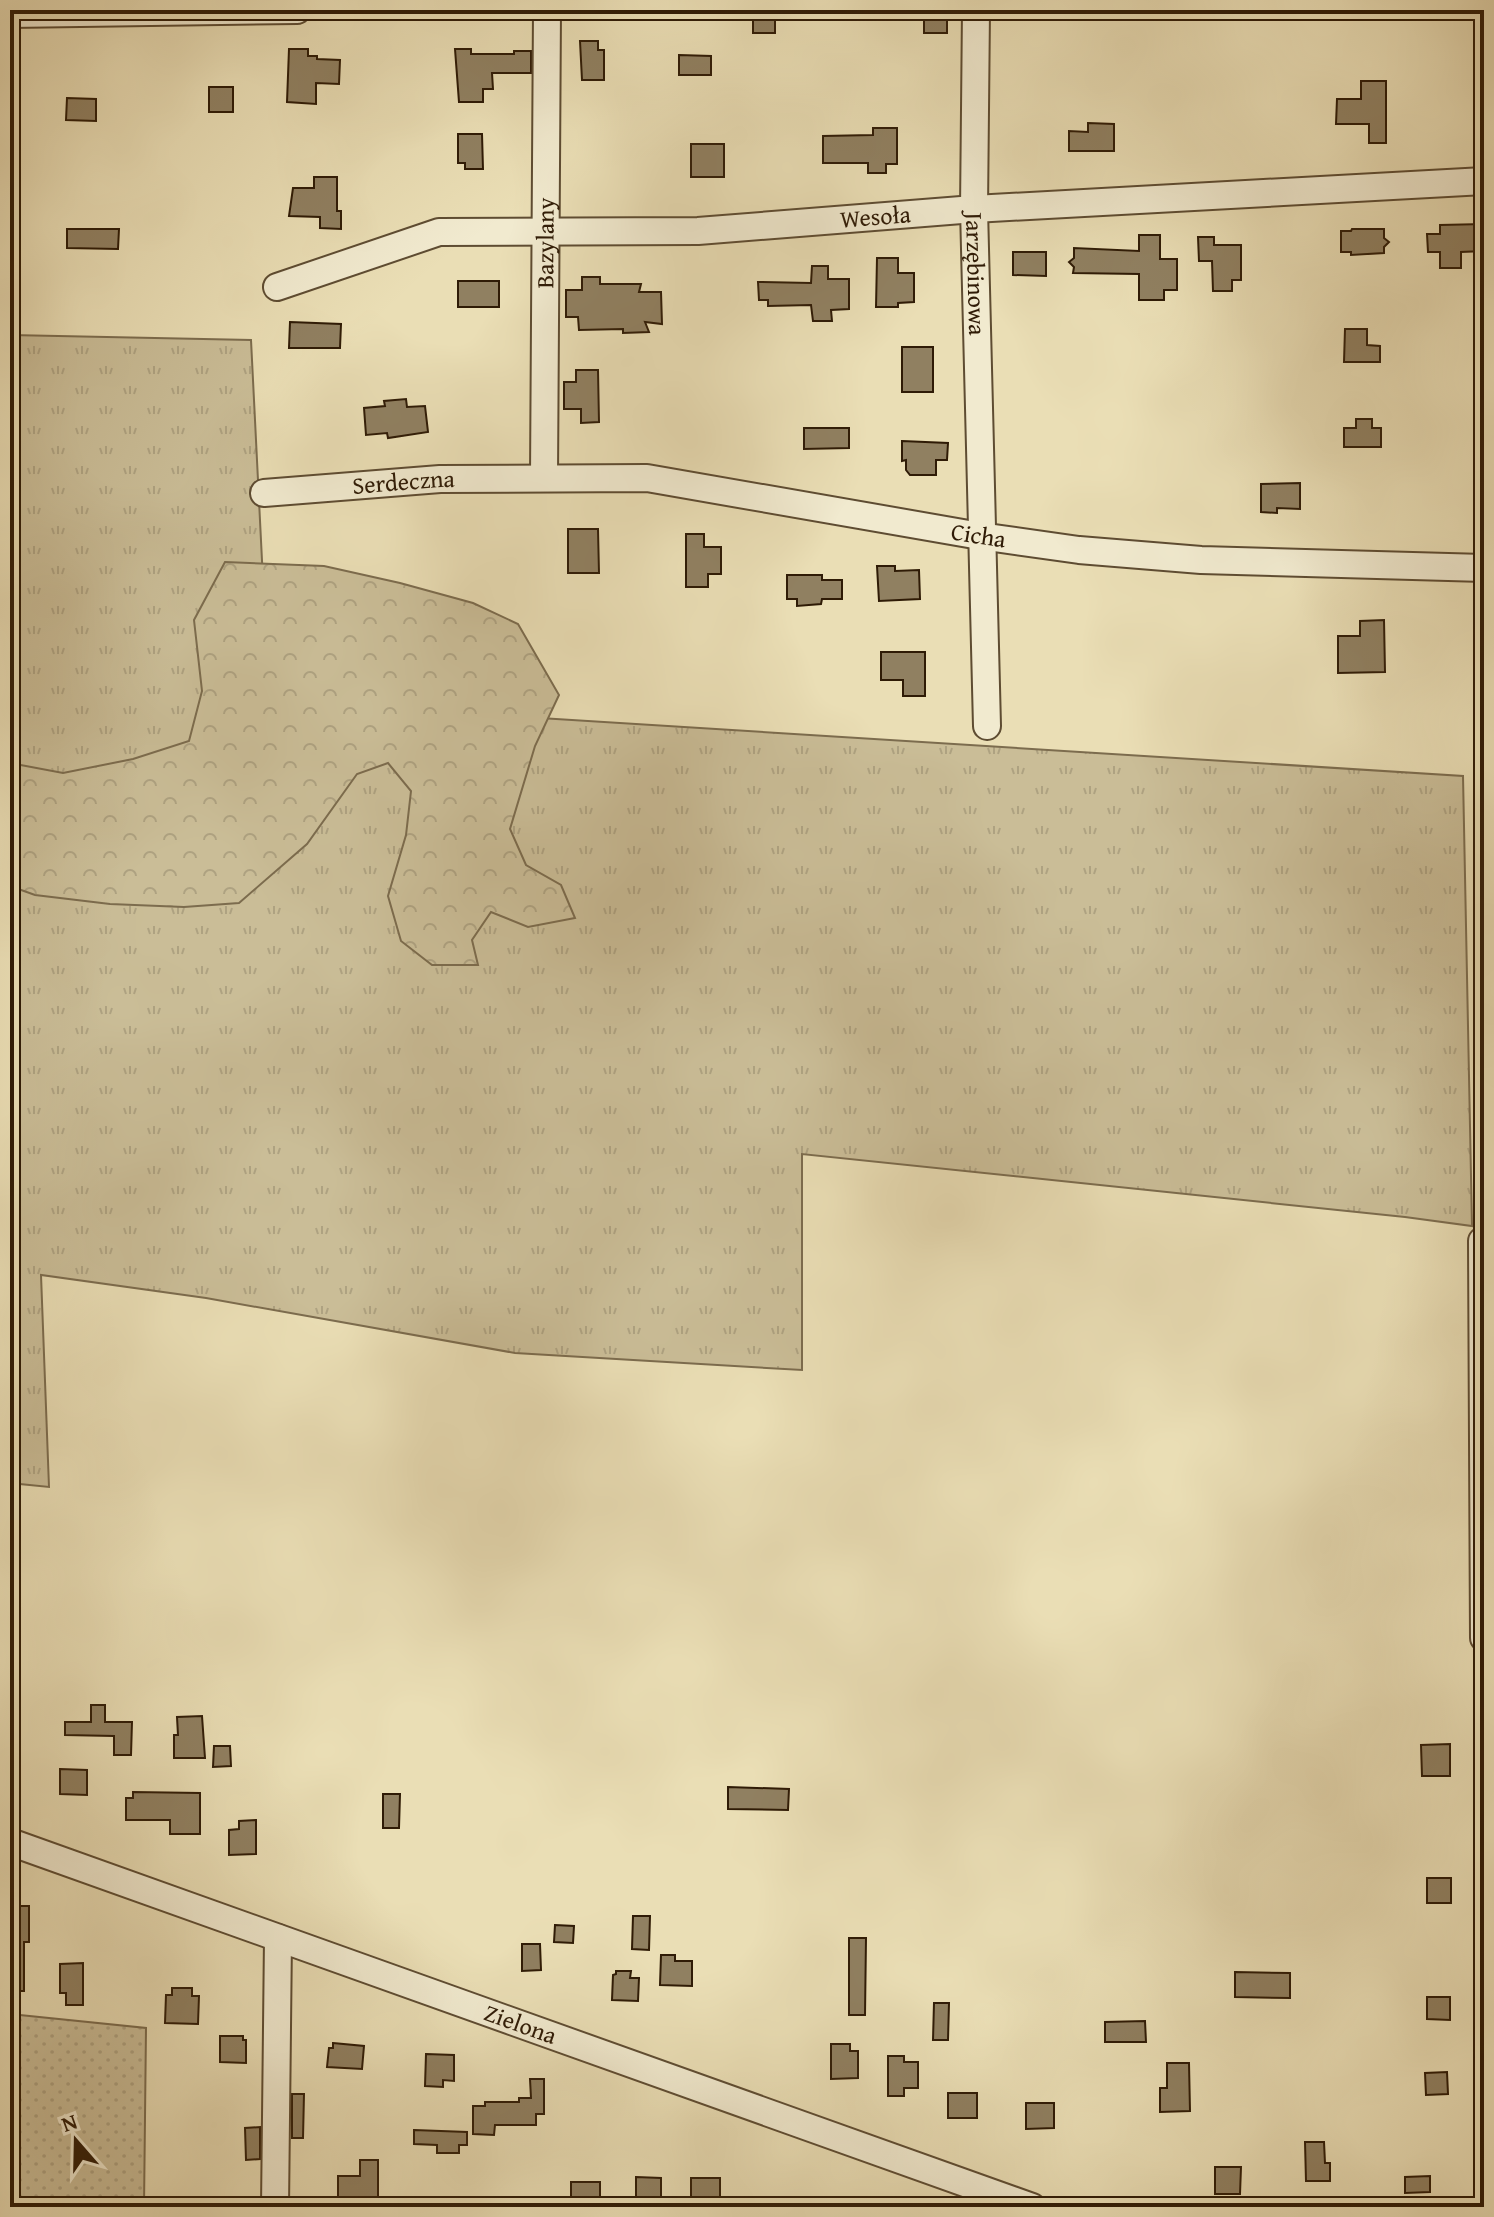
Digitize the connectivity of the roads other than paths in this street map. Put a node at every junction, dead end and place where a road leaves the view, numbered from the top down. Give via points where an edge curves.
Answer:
1 (547, 10) edge
2 (976, 10) edge
3 (293, 11) edge
4 (10, 14) edge
5 (1484, 181) edge
6 (974, 209) junction
7 (546, 233) junction
8 (277, 287) dead end
9 (544, 477) junction
10 (264, 493) dead end
11 (980, 536) junction
12 (1484, 568) edge
13 (987, 726) dead end
14 (1482, 1241) dead end
15 (1484, 1638) edge
16 (10, 1842) edge
17 (278, 1938) junction
18 (275, 2207) edge
19 (1032, 2207) edge

1 - 7 street, Bazylany
2 - 6 street, Jarzębinowa
3 - 4 street
5 - 6 street, Wesoła
6 - 7 street, Wesoła via 698,231
6 - 11 street, Jarzębinowa
7 - 8 street, Wesoła via 439,232
7 - 9 street, Bazylany
9 - 10 street, Serdeczna
9 - 11 street, Cicha via 647,478
11 - 12 street, Cicha via 1201,560
11 - 13 street, Jarzębinowa
14 - 15 street
16 - 17 street, Zielona
17 - 18 street
17 - 19 street, Zielona

